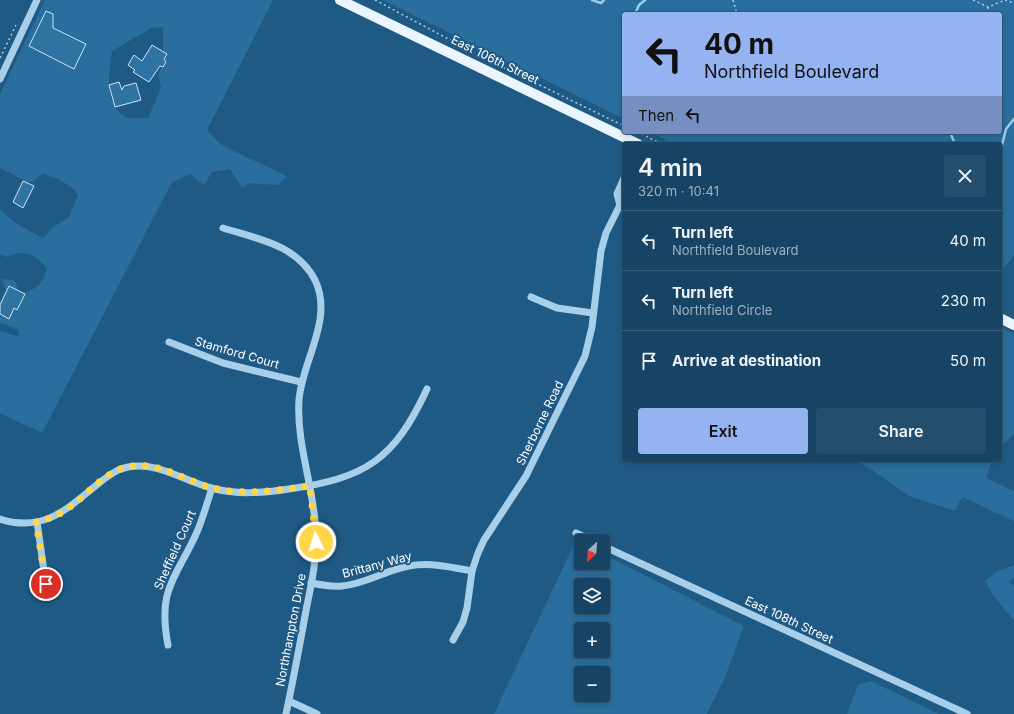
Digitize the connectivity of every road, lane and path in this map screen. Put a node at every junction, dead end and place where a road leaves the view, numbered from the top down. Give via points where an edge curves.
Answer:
1 (37, 0) edge
2 (340, 0) edge
3 (375, 0) edge
4 (733, 0) edge
5 (973, 0) edge
6 (1005, 0) edge
7 (1014, 3) edge
8 (988, 7) junction
9 (736, 12) edge
10 (988, 12) edge
11 (0, 79) edge
12 (622, 125) edge
13 (641, 134) edge
14 (634, 142) edge
15 (658, 142) edge
16 (622, 183) edge
17 (622, 204) edge
18 (224, 228) dead end
19 (531, 297) dead end
20 (593, 313) junction
21 (1002, 319) edge
22 (1014, 325) edge
23 (169, 342) dead end
24 (301, 382) junction
25 (427, 389) dead end
26 (310, 486) junction
27 (212, 488) junction
28 (0, 519) edge
29 (36, 522) junction
30 (610, 549) edge
31 (472, 571) junction
32 (311, 583) junction
33 (46, 584) dead end
34 (453, 640) dead end
35 (168, 645) dead end
36 (289, 701) junction
37 (286, 714) edge
38 (317, 714) edge
39 (966, 714) edge

1 - 11 street
2 - 14 main road, East 106th Street
3 - 12 path via 484,58
4 - 9 path
5 - 8 path
6 - 7 path
6 - 8 path
8 - 10 path
13 - 15 path
16 - 17 street, Sherborne Road via 617,194
17 - 20 street, Sherborne Road via 606,233 601,251
18 - 24 street, Northhampton Drive via 285,249 306,266 315,281 320,296 321,313
19 - 20 street via 557,308
20 - 31 street, Sherborne Road via 585,356 526,476 484,540
21 - 22 main road
23 - 24 street, Stamford Court via 223,363
24 - 26 street, Northhampton Drive via 299,415
25 - 26 street via 405,432 379,458 346,476
26 - 27 street via 255,493
26 - 32 street, Northhampton Drive via 316,534
27 - 29 street via 154,467 126,467 112,473 66,510
27 - 35 street, Sheffield Court via 197,533 168,590 164,614
28 - 29 street via 19,523
29 - 33 street
30 - 39 street, East 108th Street
31 - 32 street, Brittany Way via 442,565 416,565 352,585
31 - 34 street, Sherborne Road via 467,608
32 - 36 street, Northhampton Drive
36 - 37 street, Northhampton Drive
36 - 38 street

